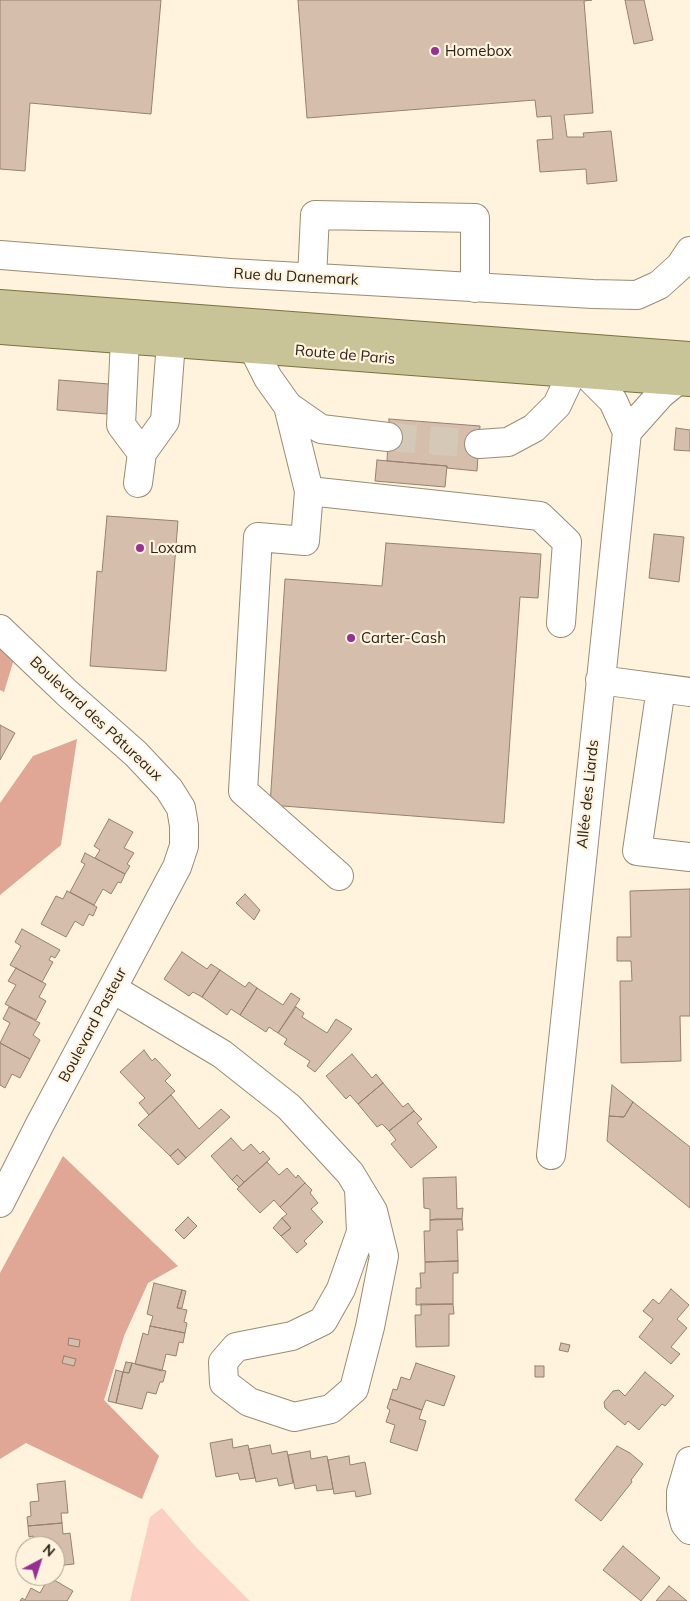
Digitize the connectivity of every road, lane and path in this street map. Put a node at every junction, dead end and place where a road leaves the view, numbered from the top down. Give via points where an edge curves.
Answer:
1 (0, 255) edge
2 (687, 263) edge
3 (312, 278) junction
4 (475, 288) junction
5 (0, 304) edge
6 (0, 330) edge
7 (125, 339) junction
8 (171, 342) junction
9 (253, 348) junction
10 (690, 356) edge
11 (579, 374) junction
12 (684, 381) edge
13 (288, 406) junction
14 (627, 432) junction
15 (388, 437) tunnel mouth
16 (479, 444) tunnel mouth
17 (142, 453) junction
18 (138, 482) dead end
19 (309, 490) junction
20 (561, 623) dead end
21 (0, 629) edge
22 (600, 680) junction
23 (661, 688) junction
24 (690, 692) edge
25 (184, 846) joint
26 (690, 857) edge
27 (338, 876) dead end
28 (113, 989) junction
29 (551, 1155) dead end
30 (359, 1189) junction
31 (0, 1204) edge
32 (690, 1461) edge
33 (690, 1530) edge

1 - 3 street, Rue du Danemark
2 - 4 street, Rue du Danemark via 659,285 637,295
3 - 4 street, Rue du Danemark
3 - 4 street via 314,215 475,218
5 - 10 main road, Route de Paris
6 - 7 main road, Route de Paris
7 - 8 main road, Route de Paris
7 - 17 street via 121,425
8 - 9 main road, Route de Paris
8 - 17 street via 165,421
9 - 11 main road, Route de Paris
9 - 13 street via 268,378
11 - 12 main road, Route de Paris
11 - 14 street via 613,401
11 - 16 street via 557,405 534,428 508,442
12 - 14 street via 660,394
13 - 15 street via 321,429
13 - 19 street
14 - 22 street, Allée des Liards
17 - 18 street
19 - 20 street via 540,516 566,542
19 - 27 street via 305,541 258,537 242,791
21 - 25 street, Boulevard des Pâtureaux via 136,754 169,789 181,808
22 - 23 street
22 - 29 street, Allée des Liards
23 - 24 street
23 - 26 street via 637,851
25 - 28 street, Boulevard Pasteur via 177,867
28 - 30 street via 222,1054 289,1107 350,1173
28 - 31 street, Boulevard Pasteur
30 - 30 street via 372,1210 384,1256 354,1388 330,1409 294,1417 249,1402 224,1383 223,1362 236,1347 292,1336 323,1321 342,1289 361,1232
32 - 33 street via 681,1492 681,1509

